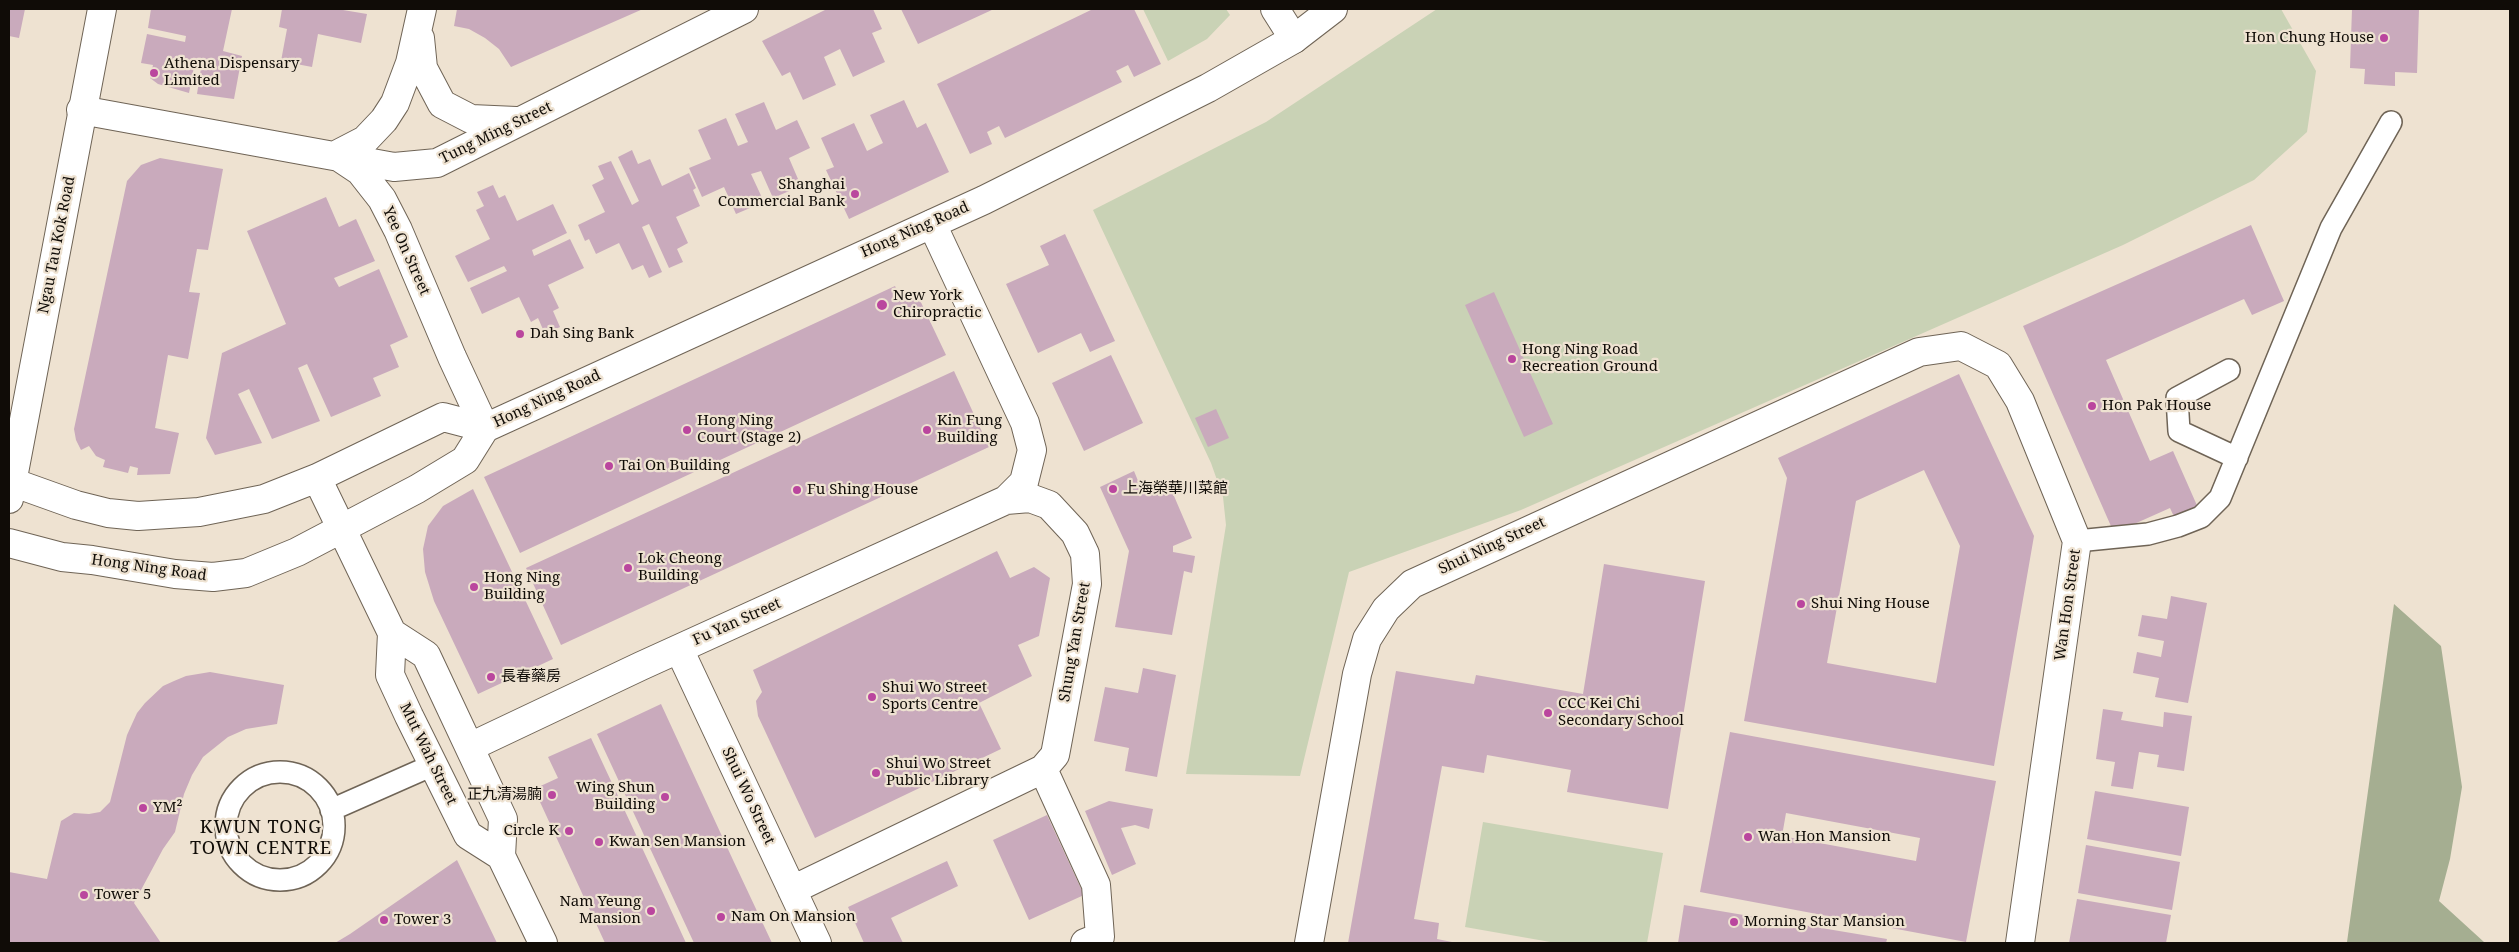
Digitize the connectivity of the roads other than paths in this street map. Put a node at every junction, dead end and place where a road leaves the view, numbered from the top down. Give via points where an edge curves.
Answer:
1 (102, 9) edge
2 (744, 9) edge
3 (1275, 9) edge
4 (1333, 9) edge
5 (421, 16) edge
6 (1294, 39) junction
7 (81, 110) junction
8 (520, 122) junction
9 (2391, 122) dead end
10 (336, 155) junction
11 (932, 224) junction
12 (1919, 352) joint
13 (2229, 370) dead end
14 (485, 428) junction
15 (2237, 458) junction
16 (316, 478) junction
17 (10, 488) edge
18 (1006, 500) junction
19 (342, 530) junction
20 (2077, 541) junction
21 (9, 543) edge
22 (392, 633) junction
23 (679, 648) junction
24 (470, 747) junction
25 (433, 765) junction
26 (1043, 769) junction
27 (331, 810) junction
28 (501, 856) junction
29 (792, 890) junction
30 (1095, 941) edge
31 (543, 943) edge
32 (817, 943) edge
33 (1309, 943) edge
34 (2020, 943) edge

1 - 7 street, Ngau Tau Kok Road
2 - 8 street, Tung Ming Street
3 - 6 street
4 - 6 street, Hong Ning Road
5 - 8 street via 422,68 442,104 470,119
5 - 10 street via 410,63 395,103 365,140
6 - 11 street, Hong Ning Road via 1208,88
7 - 10 street, Tung Ming Street
7 - 17 street, Ngau Tau Kok Road
8 - 10 street, Tung Ming Street via 437,163 394,167
9 - 15 lane via 2331,228
10 - 14 street, Yee On Street via 360,171 382,199
11 - 14 street, Hong Ning Road
11 - 18 street via 1025,423 1032,450 1024,482
12 - 20 street, Wan Hon Street via 1961,346 1998,365 2020,401
12 - 33 street, Shui Ning Street via 1444,568 1412,584 1386,609 1367,639 1357,674
13 - 15 lane via 2177,398 2179,431
14 - 16 street, Hong Ning Road via 443,417
14 - 19 street, Hong Ning Road via 465,460
15 - 20 lane via 2220,498 2201,517 2148,534
16 - 17 street, Hong Ning Road via 264,499 178,515 108,513
16 - 19 street, Mut Wah Street
18 - 23 street, Fu Yan Street
18 - 26 street, Shung Yan Street via 1030,498 1049,505 1075,533 1085,554 1086,592 1055,755
19 - 21 street, Hong Ning Road via 246,573 213,576 174,574 62,557
19 - 22 street, Mut Wah Street
20 - 34 street, Wan Hon Street
22 - 24 street via 426,655
22 - 25 street, Mut Wah Street via 390,675
23 - 24 street, Fu Yan Street
23 - 29 street, Shui Wo Street
24 - 28 street via 503,819
25 - 27 lane
25 - 28 street, Mut Wah Street via 468,835
26 - 29 street
26 - 30 street via 1096,885
27 - 27 lane via 334,827 324,859 312,871 296,878 279,881 263,878 236,858 229,843 228,809 248,782 264,775 280,772 297,775 324,795
28 - 31 street
29 - 32 street, Shui Wo Street

